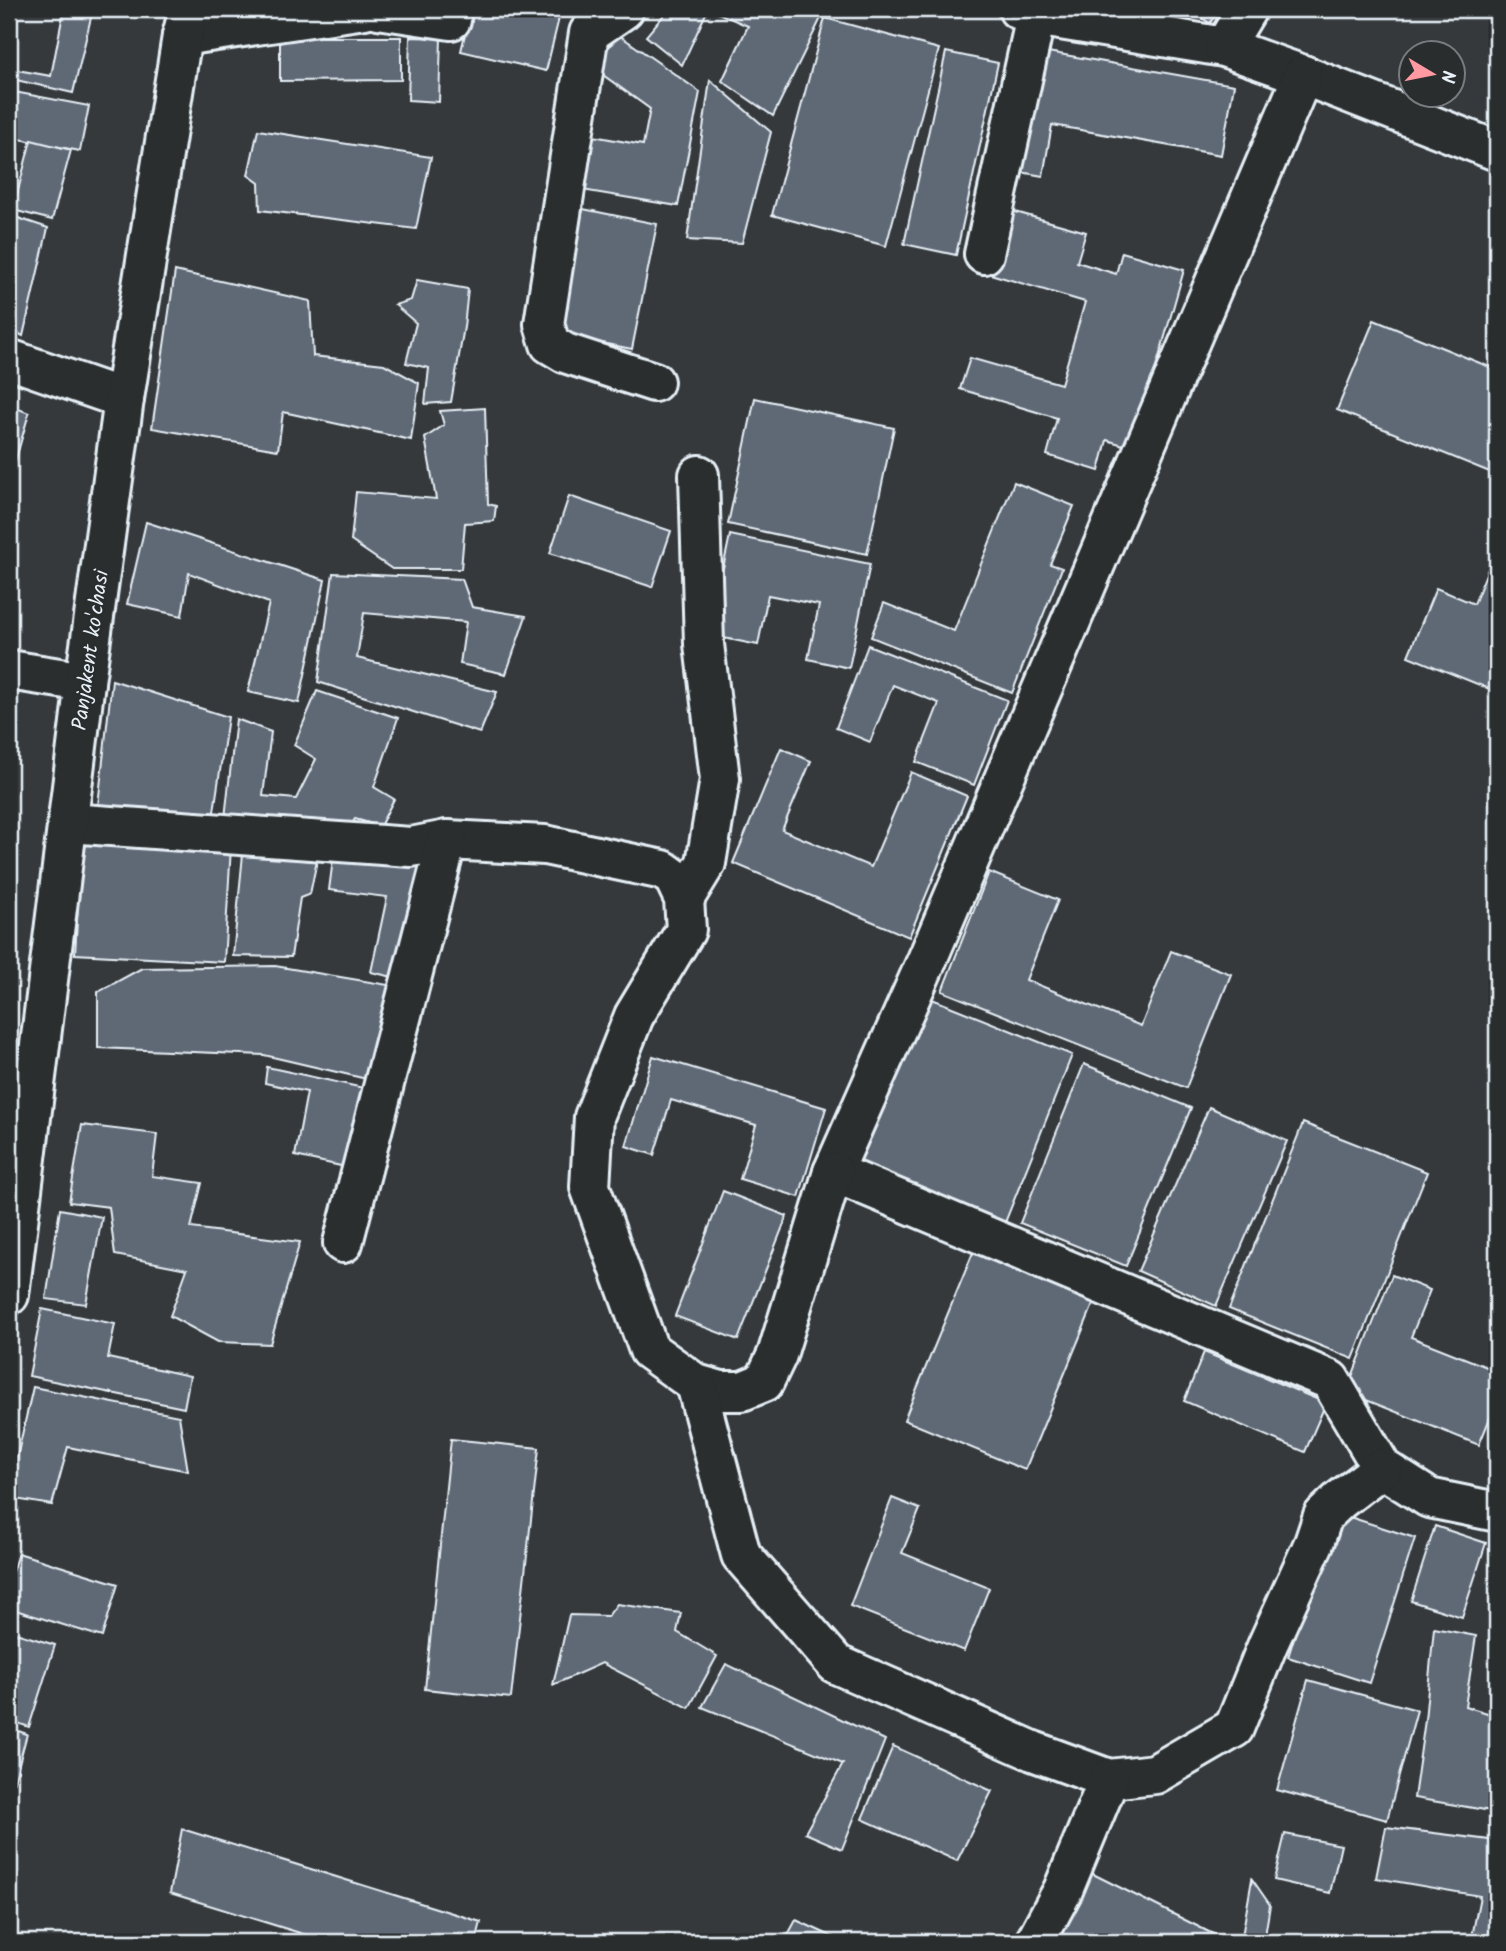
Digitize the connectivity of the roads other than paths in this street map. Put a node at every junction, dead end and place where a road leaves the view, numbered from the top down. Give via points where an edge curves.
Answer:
1 (365, 9) edge
2 (377, 9) edge
3 (624, 9) edge
4 (1247, 9) edge
5 (1027, 13) edge
6 (451, 20) dead end
7 (186, 22) edge
8 (1224, 47) junction
9 (1303, 75) junction
10 (1497, 151) edge
11 (984, 254) dead end
12 (9, 359) edge
13 (654, 382) dead end
14 (124, 399) junction
15 (699, 474) dead end
16 (9, 670) edge
17 (85, 682) junction
18 (68, 823) junction
19 (447, 840) junction
20 (684, 899) junction
21 (833, 1172) junction
22 (343, 1243) dead end
23 (9, 1295) edge
24 (696, 1384) junction
25 (1382, 1468) junction
26 (1497, 1512) edge
27 (1109, 1779) junction
28 (1035, 1942) edge

1 - 7 street
2 - 6 street
3 - 13 street via 589,33 544,324 550,344 565,353
4 - 8 street
5 - 8 street
5 - 11 street
7 - 14 street, Panjakent ko'chasi
8 - 9 street
9 - 10 street
9 - 21 street
12 - 14 street
14 - 17 street, Panjakent ko'chasi
15 - 20 street via 704,645 720,779 705,863
16 - 17 street
17 - 18 street, Panjakent ko'chasi
18 - 19 street via 411,847
18 - 23 street, Panjakent ko'chasi
19 - 20 street via 545,845 663,870 674,878
19 - 22 street
20 - 24 street via 686,930 634,1016 594,1117 590,1187 649,1350
21 - 24 street via 777,1355 764,1382 742,1391
21 - 25 street via 1330,1380
24 - 27 street via 741,1555 836,1664 1033,1751
25 - 26 street via 1429,1498
25 - 27 street via 1323,1516 1234,1728 1155,1774
27 - 28 street via 1063,1890

